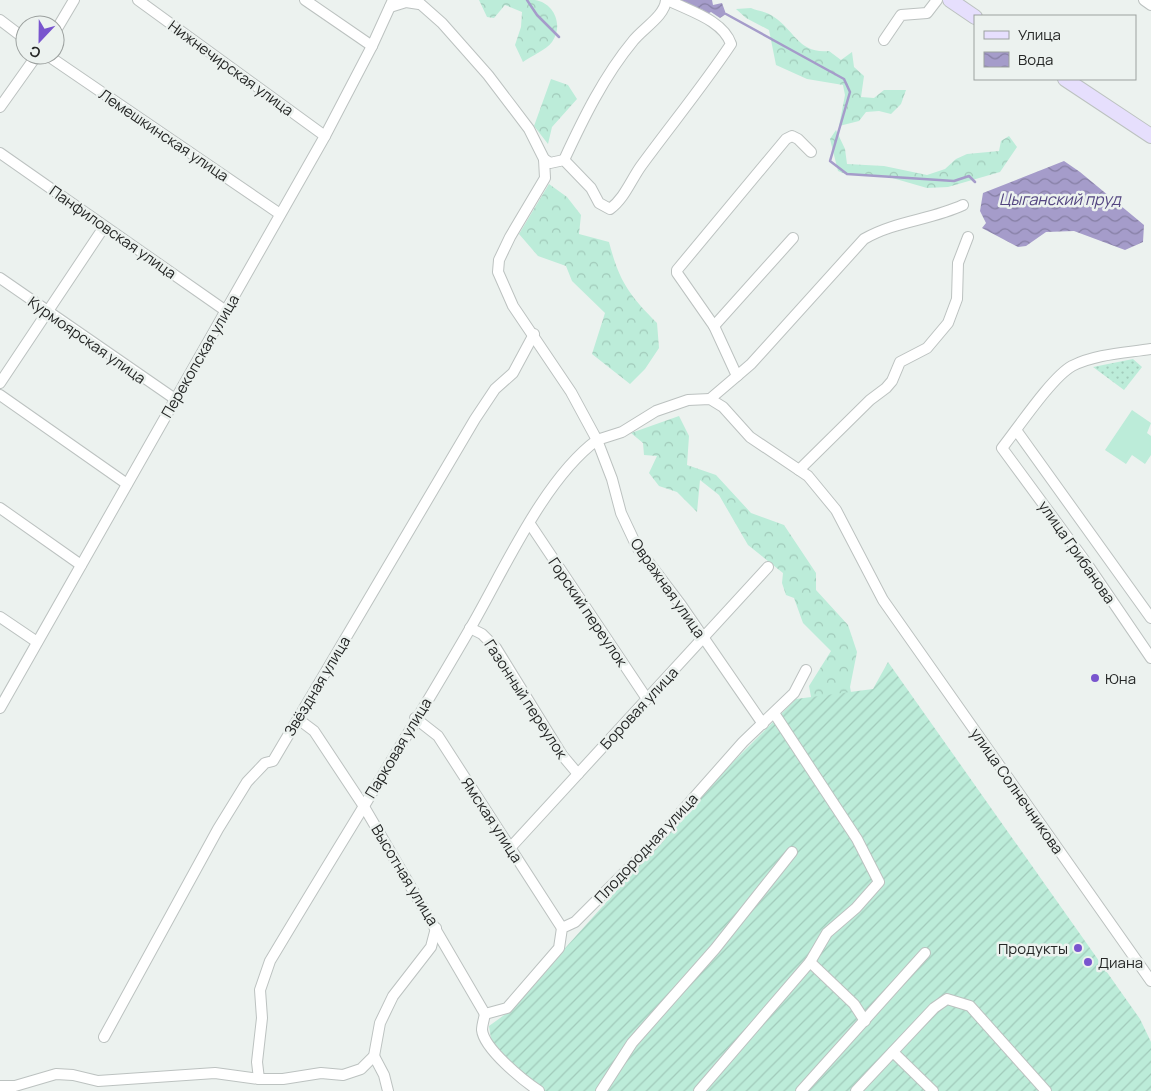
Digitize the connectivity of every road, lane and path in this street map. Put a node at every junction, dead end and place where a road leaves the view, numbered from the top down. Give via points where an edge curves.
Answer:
1 (74, 0) edge
2 (138, 0) edge
3 (305, 0) edge
4 (667, 0) edge
5 (937, 0) edge
6 (950, 0) edge
7 (1144, 0) edge
8 (418, 2) edge
9 (392, 3) edge
10 (1151, 5) edge
11 (65, 15) edge
12 (974, 17) edge
13 (0, 20) edge
14 (15, 31) edge
15 (884, 40) dead end
16 (372, 46) junction
17 (30, 65) edge
18 (62, 65) edge
19 (1067, 80) edge
20 (0, 107) edge
21 (325, 136) junction
22 (1151, 136) edge
23 (811, 152) dead end
24 (0, 153) edge
25 (544, 159) junction
26 (564, 160) junction
27 (963, 205) dead end
28 (280, 214) junction
29 (104, 227) junction
30 (968, 237) dead end
31 (793, 238) dead end
32 (0, 278) edge
33 (226, 311) junction
34 (49, 312) junction
35 (714, 326) junction
36 (534, 334) junction
37 (1151, 349) edge
38 (736, 376) junction
39 (0, 383) edge
40 (0, 395) edge
41 (175, 399) junction
42 (710, 399) junction
43 (1016, 430) junction
44 (597, 440) junction
45 (799, 470) junction
46 (127, 484) junction
47 (0, 508) edge
48 (530, 524) junction
49 (82, 565) junction
50 (768, 567) dead end
51 (0, 617) edge
52 (1151, 618) edge
53 (470, 628) junction
54 (703, 638) junction
55 (38, 642) junction
56 (1151, 658) edge
57 (806, 670) dead end
58 (647, 700) junction
59 (0, 707) edge
60 (774, 713) junction
61 (415, 718) junction
62 (298, 719) junction
63 (763, 724) junction
64 (578, 774) junction
65 (363, 805) junction
66 (510, 848) junction
67 (792, 852) dead end
68 (436, 928) junction
69 (562, 928) junction
70 (926, 953) dead end
71 (810, 962) junction
72 (1151, 981) edge
73 (485, 1014) junction
74 (865, 1021) junction
75 (104, 1037) dead end
76 (893, 1052) junction
77 (374, 1056) junction
78 (259, 1079) junction
79 (0, 1086) edge
80 (17, 1089) edge
81 (388, 1091) edge
82 (539, 1091) edge
83 (601, 1091) edge
84 (699, 1091) edge
85 (802, 1091) edge
86 (856, 1091) edge
87 (933, 1091) edge
88 (1046, 1091) edge

1 - 11 street
2 - 21 street, Нижнечирская улица
3 - 16 street
4 - 26 street via 665,8 633,41 605,82
4 - 26 street via 718,25 731,44 640,167 616,205 610,209 599,204 591,188
5 - 15 street via 927,13 901,15
6 - 12 main road
7 - 10 street
8 - 9 street
8 - 25 street via 442,23 488,75 529,129
9 - 16 street, Перекопская улица
13 - 14 street
16 - 21 street, Перекопская улица
17 - 20 street
18 - 28 street, Лемешкинская улица
19 - 22 main road
21 - 28 street, Перекопская улица
23 - 35 street via 798,139 792,136 786,139 677,270
24 - 29 street, Панфиловская улица
25 - 26 street via 550,164
25 - 36 street, Овражная улица via 545,178 510,237 499,260 498,272 512,306
27 - 38 street via 945,213 882,228 864,239 751,364
28 - 33 street, Перекопская улица
29 - 33 street, Панфиловская улица
29 - 34 street
30 - 45 street via 958,263 958,299 948,323 927,348 900,362 889,384
31 - 35 street
32 - 34 street, Курмоярская улица
33 - 41 street, Перекопская улица
34 - 39 street
34 - 41 street, Курмоярская улица
35 - 38 street
36 - 44 street, Овражная улица via 572,392
36 - 62 street, Звёздная улица via 513,374 495,389 475,419
37 - 43 street via 1101,357 1070,367
38 - 42 street
40 - 46 street
41 - 46 street, Перекопская улица
42 - 44 street via 688,400 656,411 622,432
42 - 45 street, улица Солнечникова via 723,407 750,437
43 - 52 street, улица Грибанова
43 - 56 street, улица Грибанова via 1002,448
44 - 48 street, Парковая улица via 583,450 560,476
44 - 54 street, Овражная улица via 621,513 637,546
45 - 72 street, улица Солнечникова via 808,476 836,510 883,600
46 - 49 street, Перекопская улица
47 - 49 street
48 - 53 street, Парковая улица
48 - 58 street, Горский переулок
49 - 55 street, Перекопская улица
50 - 54 street, Боровая улица
51 - 55 street
53 - 61 street, Парковая улица
53 - 64 street, Газонный переулок via 482,634 496,648 562,755
54 - 58 street, Боровая улица
54 - 63 street, Овражная улица
55 - 59 street, Перекопская улица
57 - 60 street, Плодородная улица via 794,693
58 - 64 street, Боровая улица
60 - 63 street, Плодородная улица
60 - 71 street via 857,839 879,882 827,933
61 - 65 street, Парковая улица
61 - 66 street, Ямская улица via 438,736
62 - 65 street, Высотная улица via 314,732
62 - 75 street, Звёздная улица via 274,760 266,763 242,790
63 - 69 street, Плодородная улица via 576,922
64 - 66 street, Боровая улица
65 - 68 street, Высотная улица
65 - 78 street, Парковая улица via 270,962 260,990
66 - 69 street, Ямская улица
67 - 83 street via 715,949 632,1043
68 - 73 street, Высотная улица
68 - 77 street via 430,947 393,996 380,1023
69 - 73 street via 558,948 506,1008
70 - 74 street
71 - 74 street via 854,1004
71 - 84 street
73 - 82 street via 482,1031 491,1048
74 - 85 street
76 - 86 street
76 - 87 street
76 - 88 street via 934,1008 947,999 954,1000 970,1006
77 - 78 street via 361,1069 343,1076 321,1073
77 - 81 street
78 - 80 street via 215,1073 98,1081 56,1074
79 - 80 street

